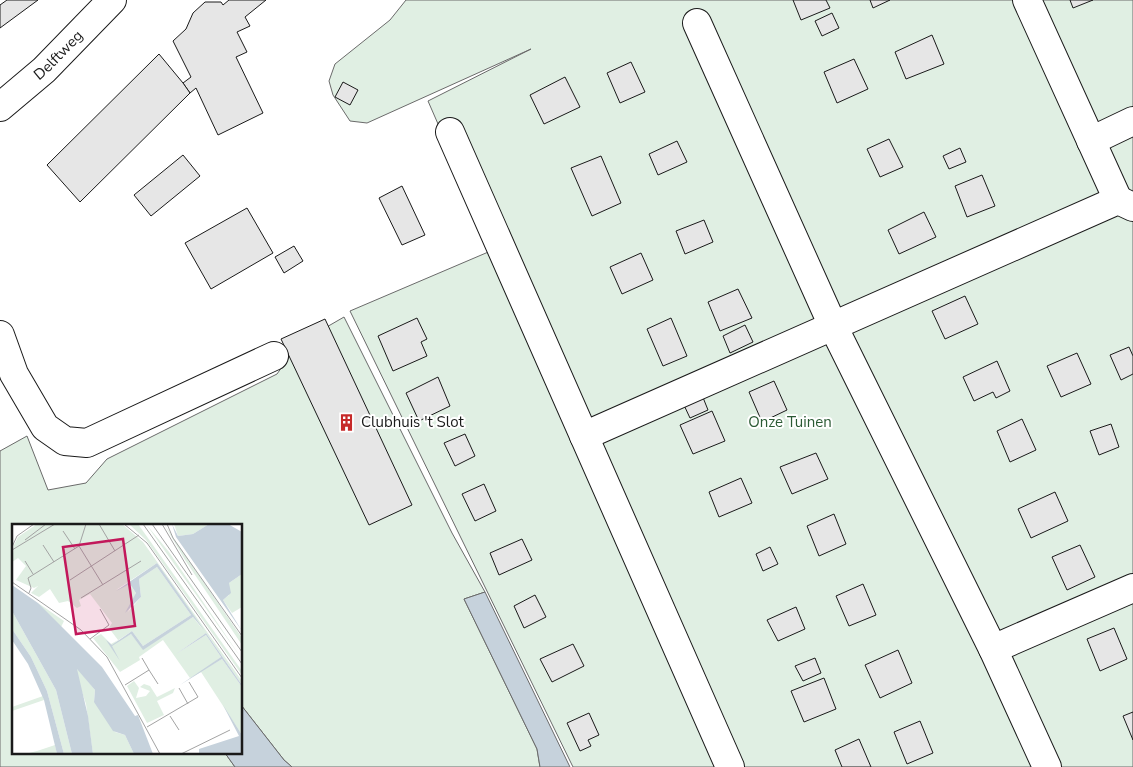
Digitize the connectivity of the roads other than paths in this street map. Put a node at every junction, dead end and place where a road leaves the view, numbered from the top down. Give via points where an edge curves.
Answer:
1 (112, 0) edge
2 (1027, 0) edge
3 (697, 23) dead end
4 (0, 107) edge
5 (1133, 121) edge
6 (450, 132) dead end
7 (1091, 141) junction
8 (1126, 203) edge
9 (833, 326) junction
10 (0, 335) edge
11 (274, 356) dead end
12 (584, 436) junction
13 (1133, 588) edge
14 (993, 649) junction
15 (730, 767) edge
16 (1047, 767) edge

1 - 4 street, Delftweg via 44,70
2 - 7 street
3 - 9 street
5 - 7 street
6 - 12 street
7 - 8 street
8 - 9 street
9 - 12 street
9 - 14 street
10 - 11 street via 14,374 46,427 65,441 87,443
12 - 15 street
13 - 14 street
14 - 16 street

